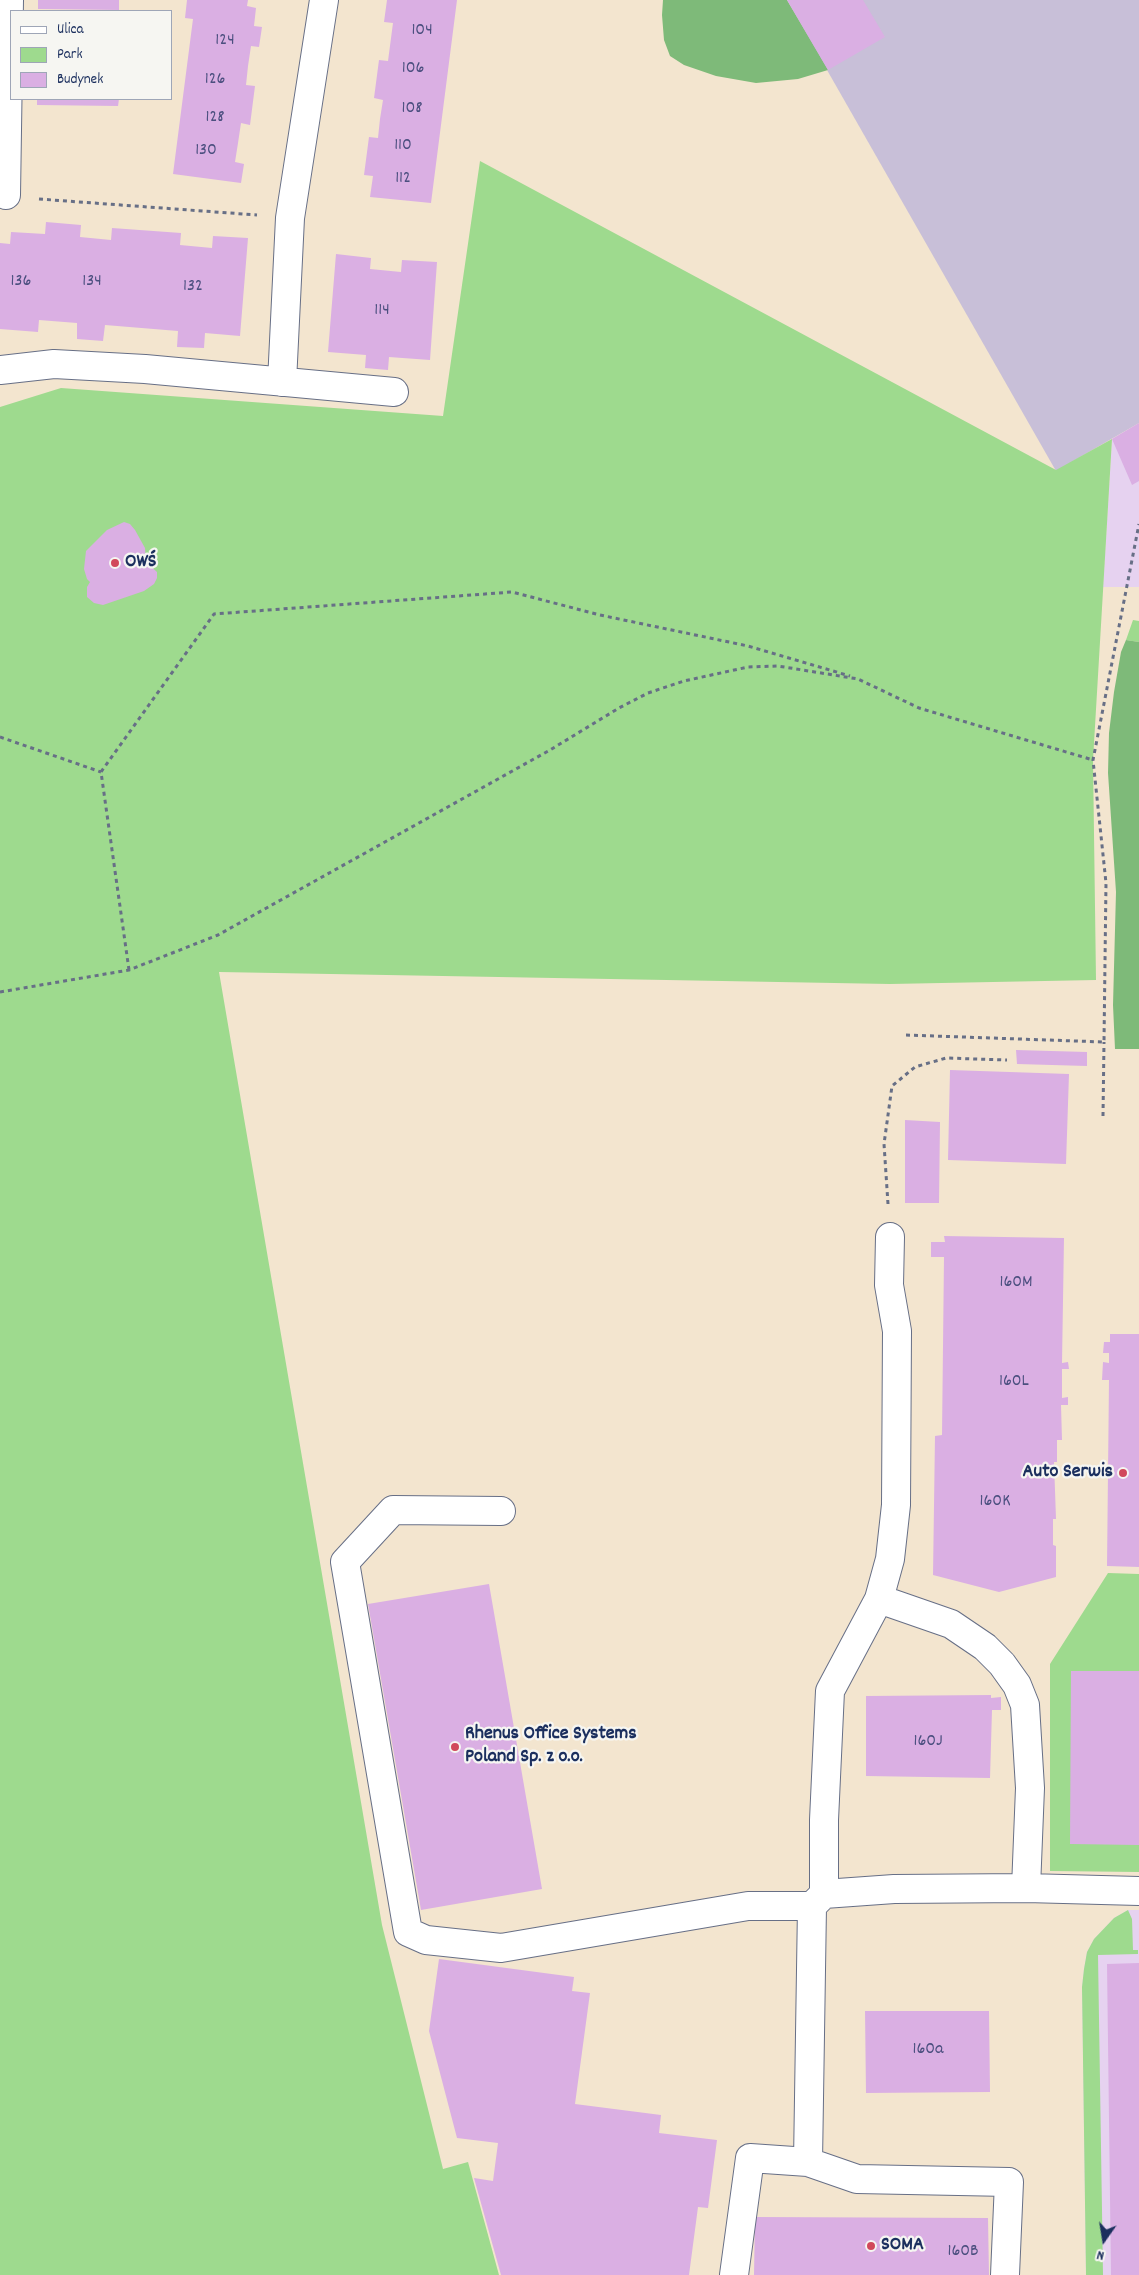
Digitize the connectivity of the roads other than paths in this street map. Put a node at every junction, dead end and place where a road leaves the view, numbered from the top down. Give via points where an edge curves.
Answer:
1 (8, 0) edge
2 (324, 0) edge
3 (6, 195) road end
4 (0, 370) edge
5 (282, 382) junction
6 (394, 392) dead end
7 (890, 1237) road end
8 (501, 1510) dead end
9 (880, 1599) junction
10 (1026, 1888) junction
11 (1139, 1891) edge
12 (818, 1900) junction
13 (808, 2162) junction
14 (734, 2275) edge
15 (1005, 2275) edge

1 - 3 street
2 - 5 street via 290,218
4 - 5 street via 54,364
5 - 6 street
7 - 9 street via 889,1285 897,1331 896,1505 890,1559
8 - 12 street via 392,1510 345,1562 408,1932 426,1940 501,1948 748,1906
9 - 10 street via 951,1624 985,1647 1017,1685 1025,1705 1030,1788
9 - 12 street via 830,1691
10 - 11 street
10 - 12 street via 894,1890
12 - 13 street
13 - 14 street via 750,2158
13 - 15 street via 857,2179 1009,2182

